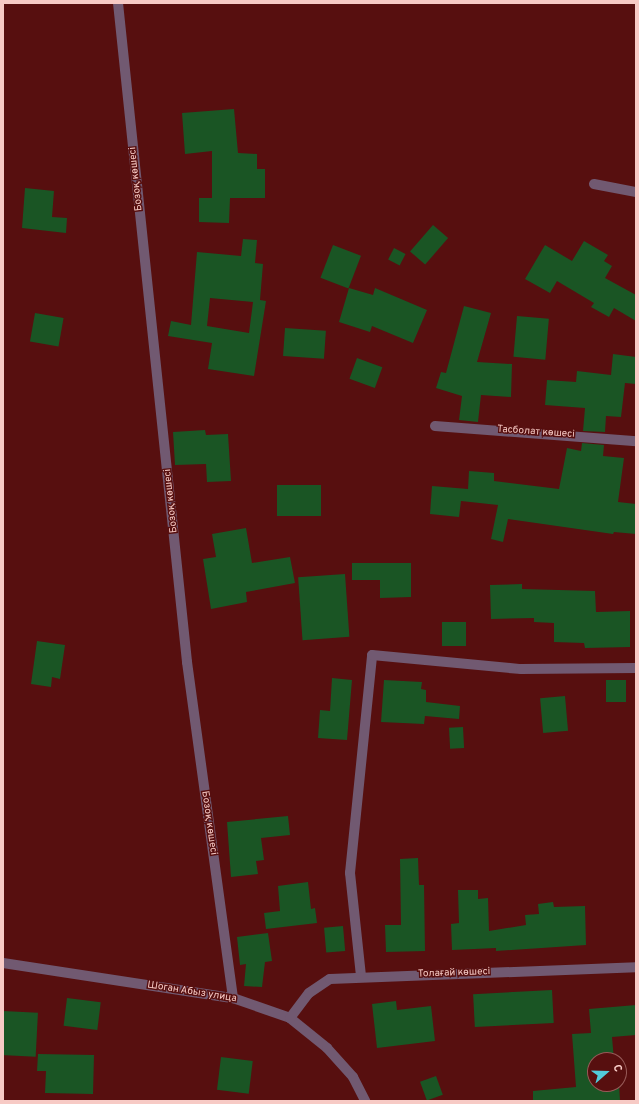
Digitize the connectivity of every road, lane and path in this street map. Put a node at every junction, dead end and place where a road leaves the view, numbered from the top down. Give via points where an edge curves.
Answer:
1 (118, 3) edge
2 (594, 184) dead end
3 (636, 192) edge
4 (435, 426) dead end
5 (636, 442) edge
6 (636, 668) edge
7 (3, 963) edge
8 (636, 966) edge
9 (361, 976) junction
10 (233, 998) junction
11 (290, 1018) junction
12 (365, 1101) edge

1 - 10 street, Бозоқ көшесі via 187,662
2 - 3 street
4 - 5 street, Тасболат көшесі
6 - 9 street via 521,669 372,655 350,873
7 - 10 street, Шоган Абыз улица
8 - 9 street, Толағай көшесі
9 - 11 street, Толағай көшесі via 330,979 309,993
10 - 11 street, Шоган Абыз улица
11 - 12 street, Шоган Абыз улица via 327,1048 353,1077

